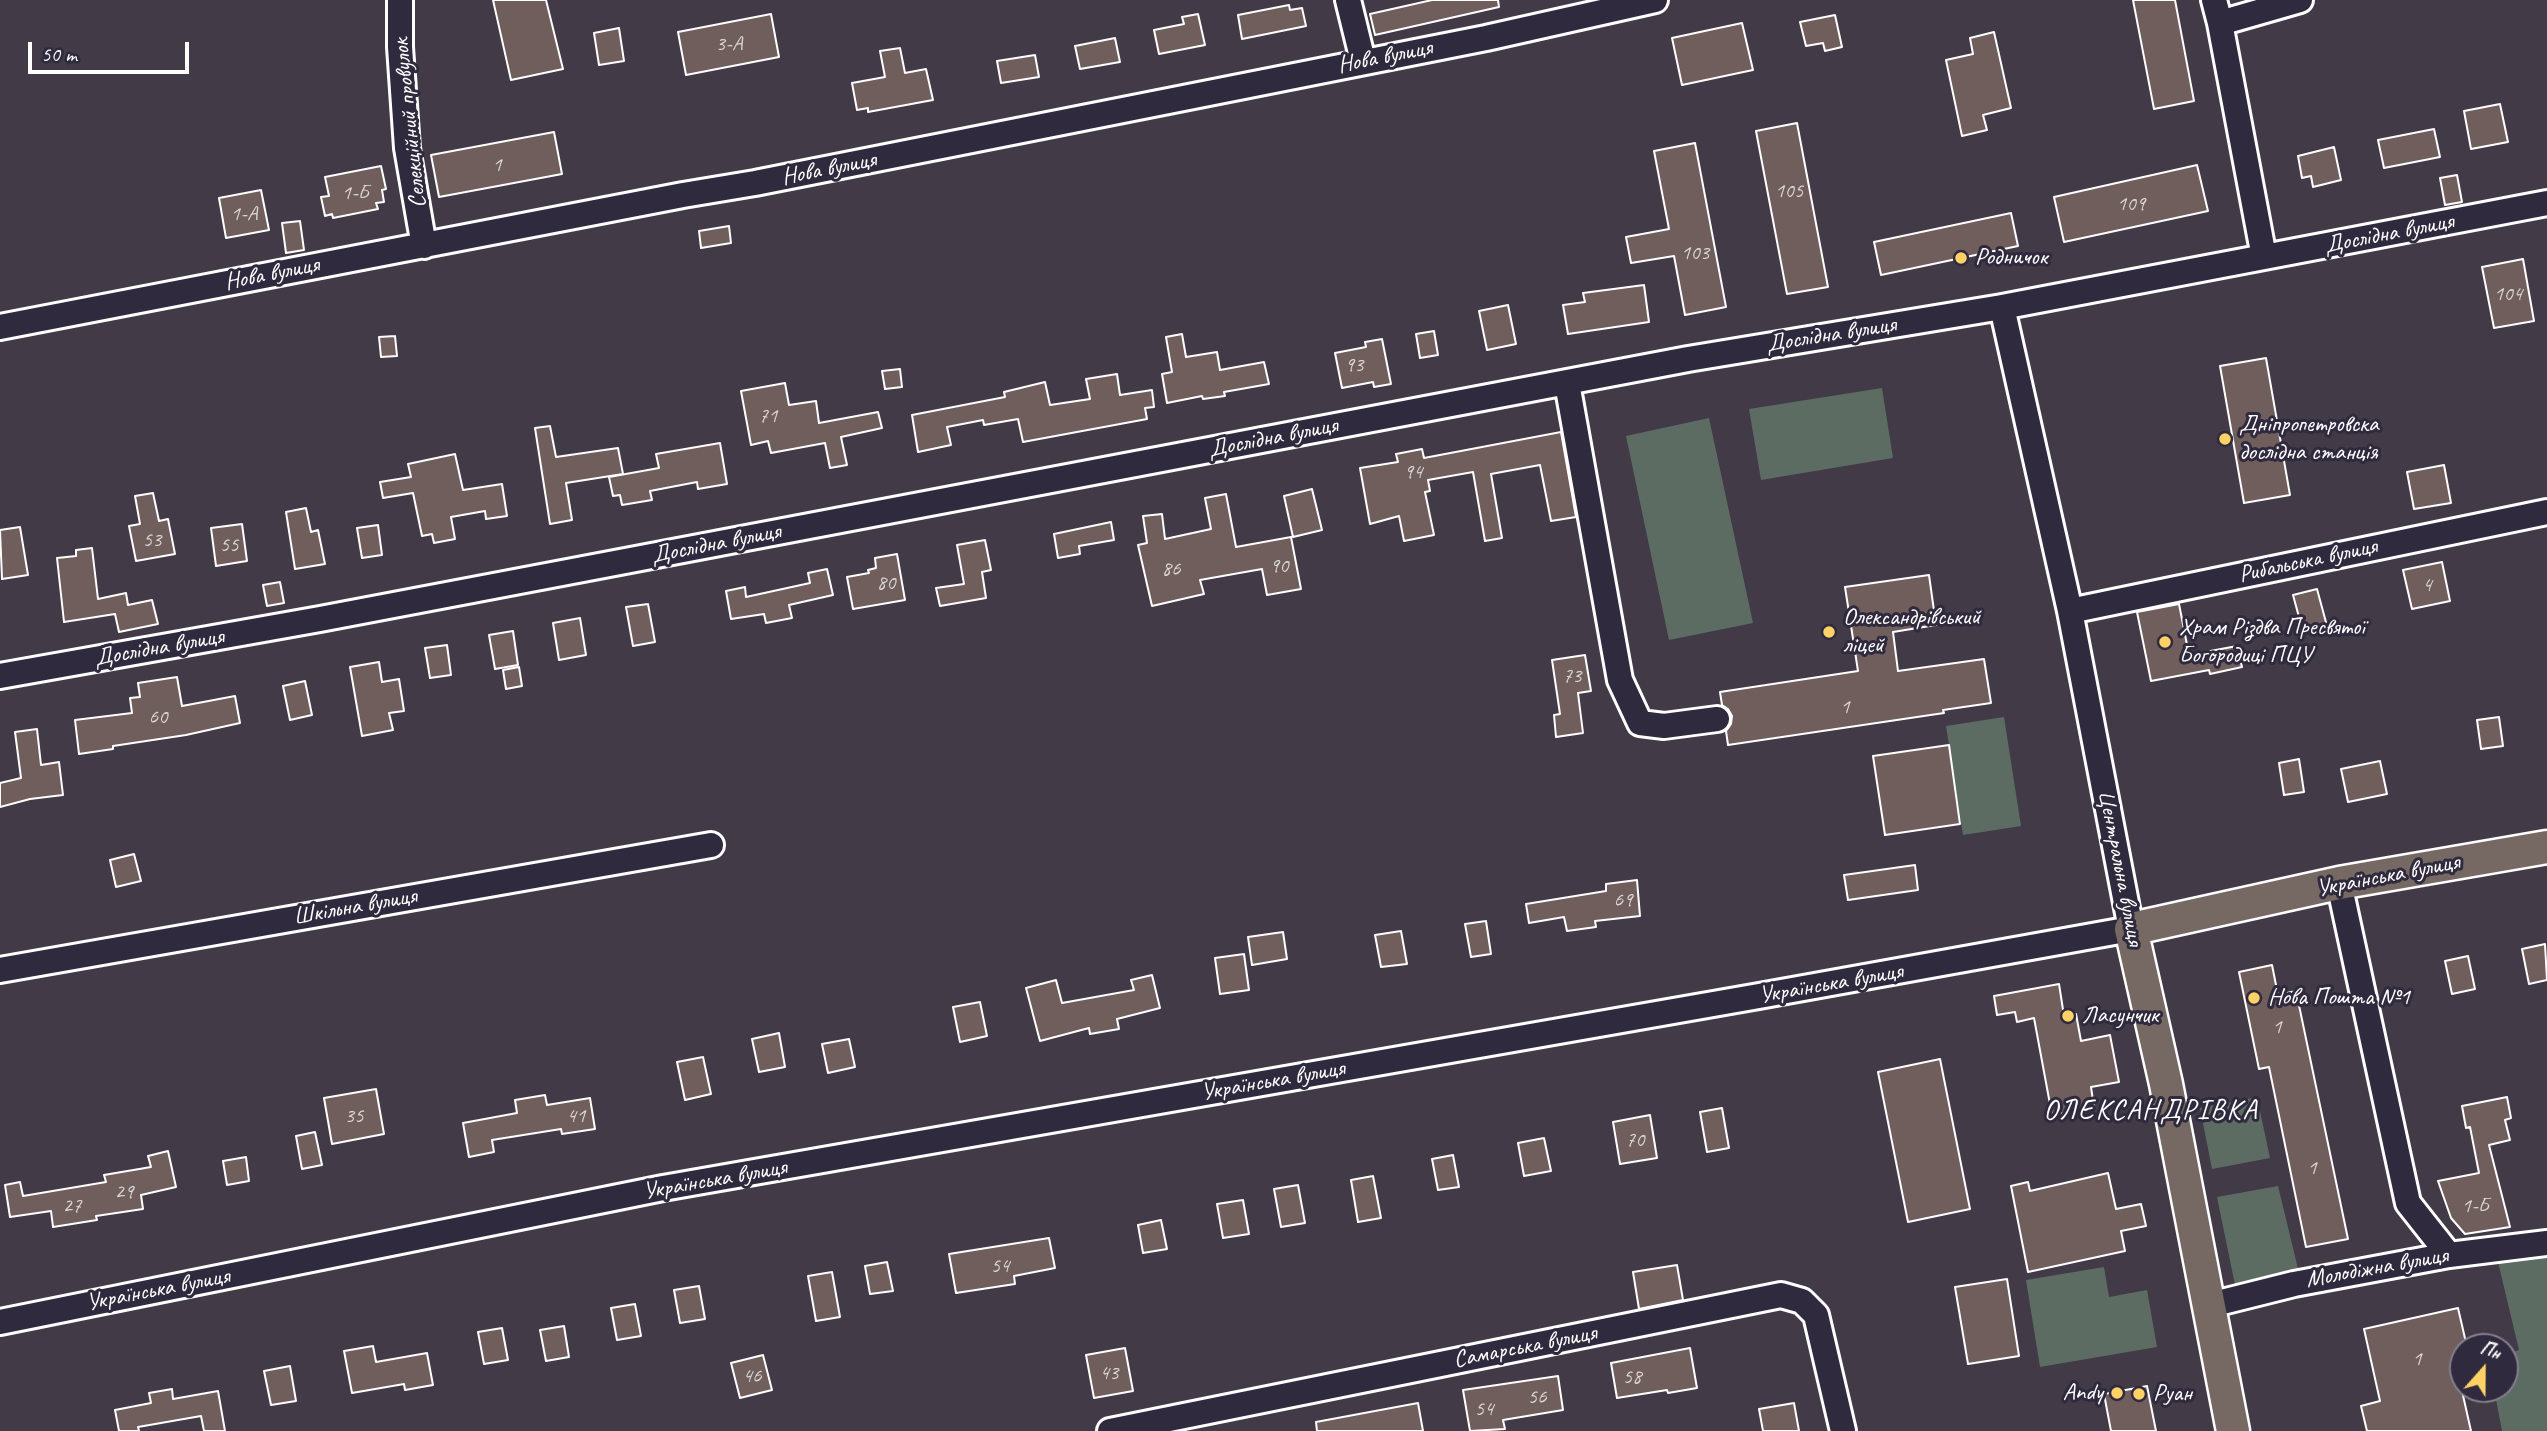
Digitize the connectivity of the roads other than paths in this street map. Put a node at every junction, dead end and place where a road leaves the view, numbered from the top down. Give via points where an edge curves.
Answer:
1 (400, 0) edge
2 (1348, 0) edge
3 (1656, 0) edge
4 (2300, 0) edge
5 (2217, 12) edge
6 (1363, 61) junction
7 (2547, 203) edge
8 (424, 246) junction
9 (2264, 257) junction
10 (2001, 307) junction
11 (0, 327) edge
12 (1567, 383) junction
13 (2547, 512) edge
14 (2070, 611) junction
15 (0, 676) edge
16 (1717, 719) dead end
17 (711, 845) dead end
18 (2547, 847) edge
19 (2339, 884) junction
20 (2131, 929) junction
21 (0, 970) edge
22 (2547, 1242) edge
23 (2449, 1255) junction
24 (2210, 1305) junction
25 (0, 1322) edge
26 (1111, 1431) edge
27 (1843, 1431) edge
28 (2233, 1431) edge

1 - 8 street, Селекційний провулок via 407,148
2 - 6 street
3 - 6 street, Нова вулиця
4 - 5 street
5 - 9 street
6 - 8 street, Нова вулиця
7 - 9 street, Дослідна вулиця
8 - 11 street, Нова вулиця
9 - 10 street, Дослідна вулиця
10 - 12 street, Дослідна вулиця
10 - 14 street, Центральна вулиця
12 - 15 street, Дослідна вулиця via 320,620
12 - 16 street via 1620,680 1640,723 1664,726
13 - 14 street, Рибальська вулиця
14 - 20 street, Центральна вулиця
17 - 21 street, Шкільна вулиця
18 - 19 main road, Українська вулиця
19 - 20 main road, Українська вулиця
19 - 23 street via 2408,1203
20 - 24 main road, Центральна вулиця
20 - 25 street, Українська вулиця via 663,1188
22 - 23 street, Молодіжна вулиця
23 - 24 street, Молодіжна вулиця
24 - 28 main road, Центральна вулиця
26 - 27 street, Самарська вулиця via 1782,1295 1802,1301 1816,1315

